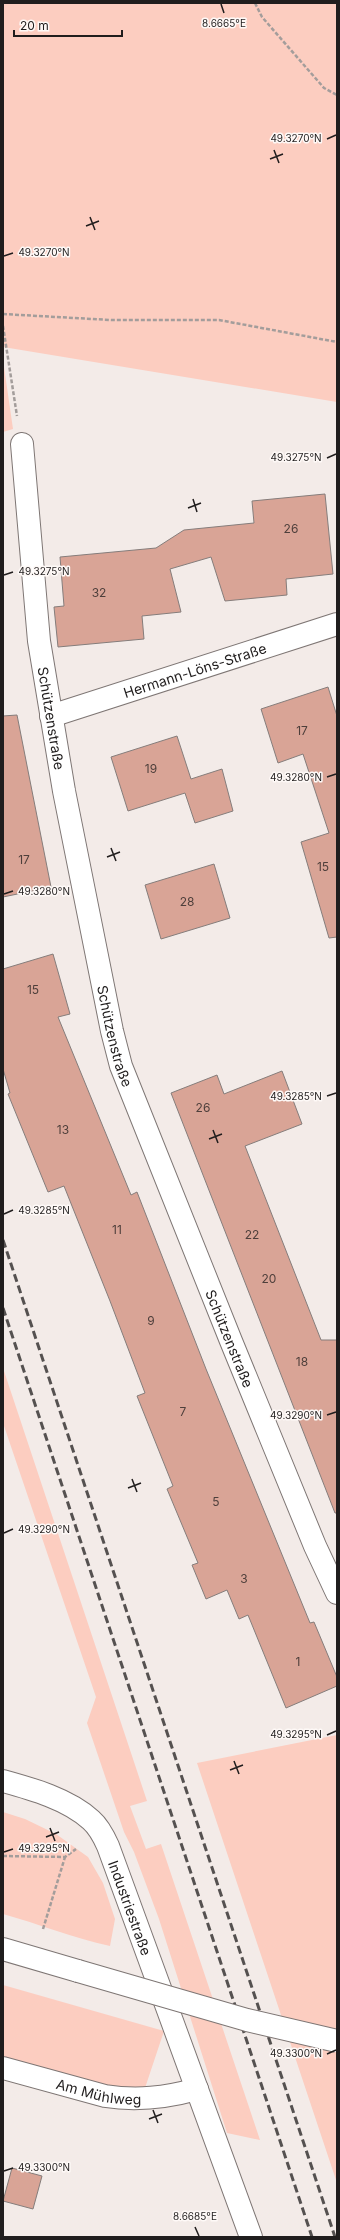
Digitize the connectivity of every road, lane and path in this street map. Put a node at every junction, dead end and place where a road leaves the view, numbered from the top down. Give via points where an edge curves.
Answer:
1 (255, 3) edge
2 (337, 95) edge
3 (3, 314) edge
4 (3, 326) edge
5 (337, 342) edge
6 (22, 444) joint
7 (337, 624) edge
8 (51, 716) junction
9 (337, 1593) edge
10 (3, 1781) edge
11 (101, 1832) junction
12 (3, 1856) edge
13 (65, 1857) junction
14 (45, 1923) dead end
15 (3, 1949) edge
16 (337, 2040) edge
17 (3, 2068) edge
18 (197, 2089) junction
19 (251, 2237) edge

1 - 2 path via 262,17 324,88
3 - 5 path via 111,320 219,320
4 - 6 path
6 - 8 street, Schützenstraße via 38,641
7 - 8 street, Hermann-Löns-Straße
8 - 9 street, Schützenstraße via 110,1023 121,1066 315,1546
10 - 11 street, Industriestraße via 55,1799 80,1811
11 - 13 path
11 - 18 street, Industriestraße
12 - 13 path
13 - 14 path
15 - 16 street, bridge via 248,2020
17 - 18 street, Am Mühlweg via 120,2099 155,2099
18 - 19 street, Industriestraße

